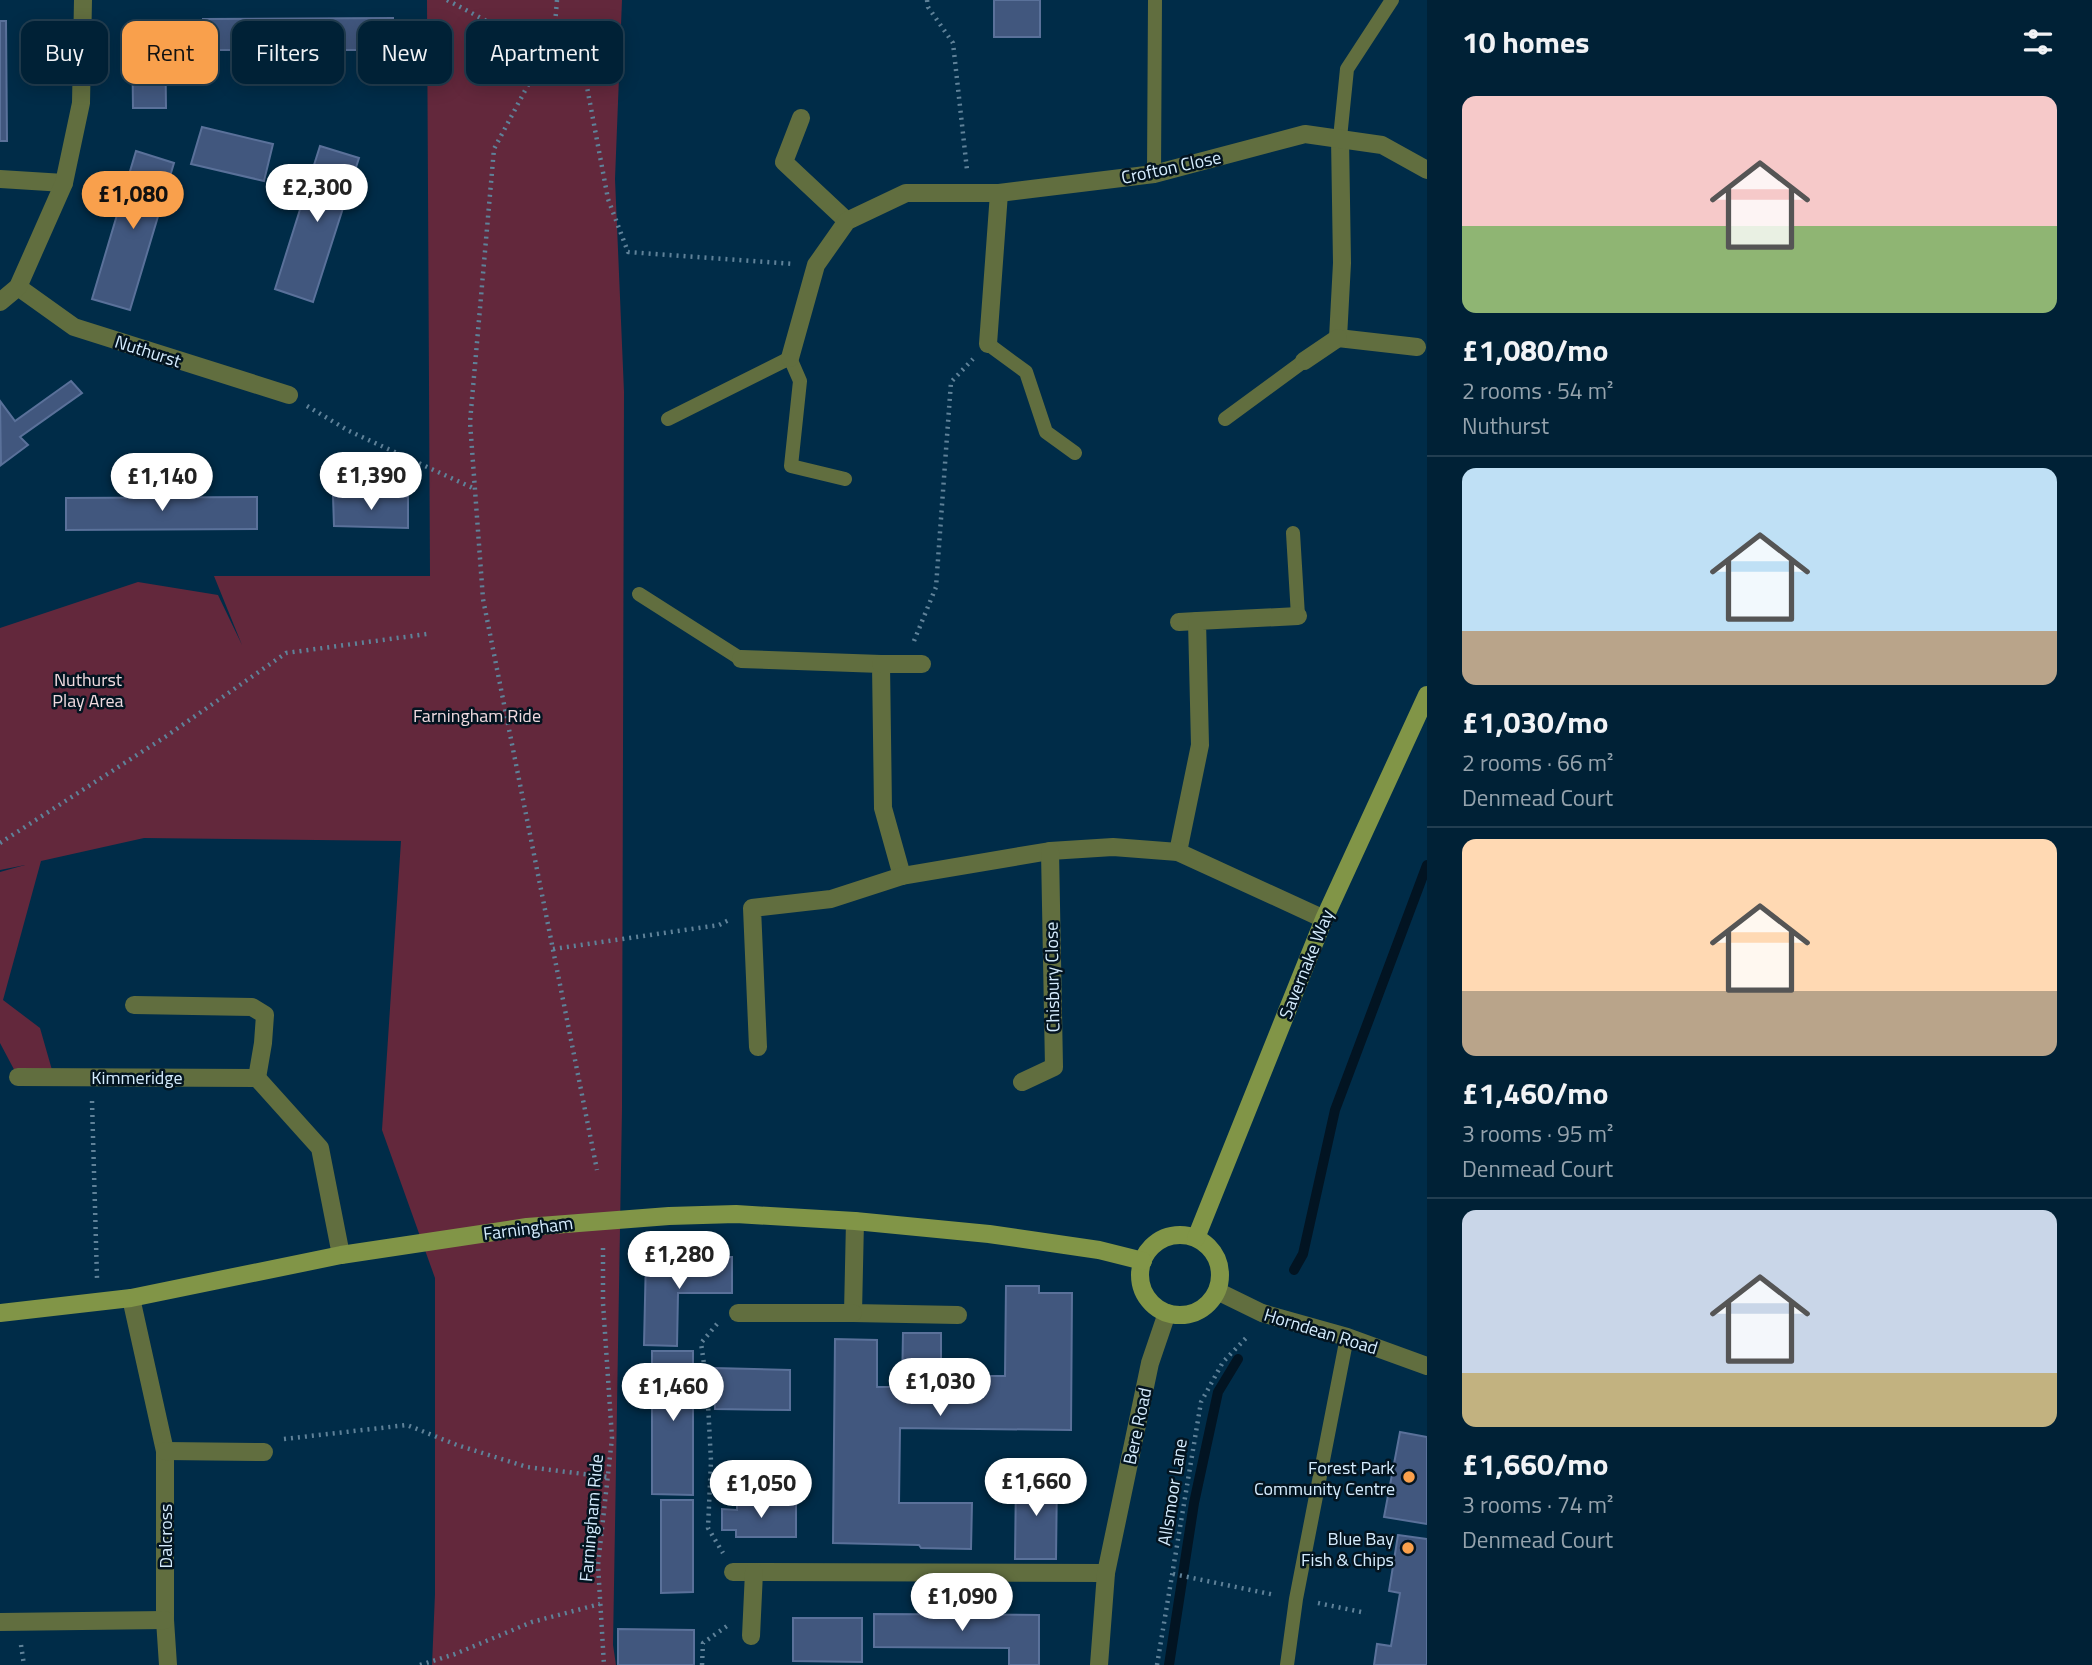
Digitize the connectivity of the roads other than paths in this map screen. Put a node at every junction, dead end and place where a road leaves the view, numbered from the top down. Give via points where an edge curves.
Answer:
1 (83, 0) edge
2 (1155, 0) edge
3 (1392, 0) edge
4 (801, 118) dead end
5 (1340, 138) junction
6 (1427, 170) edge
7 (1154, 174) junction
8 (0, 179) edge
9 (64, 183) junction
10 (999, 193) junction
11 (847, 221) junction
12 (18, 287) junction
13 (0, 302) edge
14 (1338, 338) junction
15 (988, 344) joint
16 (1422, 351) edge
17 (790, 358) junction
18 (1304, 362) joint
19 (289, 395) road end
20 (668, 419) dead end
21 (1225, 419) dead end
22 (1075, 453) dead end
23 (845, 479) dead end
24 (1293, 533) dead end
25 (639, 594) dead end
26 (1298, 616) joint
27 (741, 659) joint
28 (881, 664) junction
29 (913, 665) road end
30 (1427, 695) edge
31 (1049, 851) junction
32 (1178, 852) junction
33 (902, 876) junction
34 (1324, 919) junction
35 (134, 1005) dead end
36 (758, 1047) dead end
37 (18, 1077) dead end
38 (257, 1078) junction
39 (1022, 1082) dead end
40 (855, 1221) junction
41 (1196, 1238) junction
42 (341, 1255) junction
43 (1143, 1261) junction
44 (1217, 1291) junction
45 (131, 1298) junction
46 (0, 1312) edge
47 (738, 1313) road end
48 (853, 1313) junction
49 (1167, 1313) junction
50 (957, 1315) dead end
51 (1347, 1337) junction
52 (1427, 1366) edge
53 (165, 1451) junction
54 (264, 1452) road end
55 (733, 1572) road end
56 (754, 1572) junction
57 (1106, 1573) junction
58 (165, 1620) junction
59 (0, 1622) edge
60 (751, 1636) dead end
61 (168, 1665) edge
62 (1099, 1665) edge
63 (1287, 1665) edge

1 - 9 street via 81,103
2 - 7 lane
3 - 5 lane via 1347,69
4 - 11 street via 784,162
5 - 6 street, Crofton Close via 1382,145
5 - 7 street, Crofton Close via 1305,134
5 - 14 street
7 - 10 street, Crofton Close
8 - 9 street
9 - 12 street
10 - 11 street, Crofton Close via 906,192
10 - 15 street
11 - 17 street, Crofton Close via 816,265
12 - 13 street
12 - 19 street, Nuthurst via 74,327
14 - 16 street
14 - 18 street
15 - 22 lane via 1026,372 1046,432
17 - 20 lane
17 - 23 lane via 800,382 790,466
18 - 21 lane
24 - 26 lane
25 - 27 lane
26 - 32 street via 1188,622 1200,745
27 - 28 street
28 - 29 street
28 - 33 street via 883,808
30 - 34 street, Savernake Way
31 - 32 street via 1113,847
31 - 33 street
31 - 39 street, Chisbury Close via 1054,1067
32 - 34 street
33 - 36 street via 831,899 752,908
34 - 41 street, Savernake Way
35 - 38 street via 251,1007 265,1015
37 - 38 street, Kimmeridge
38 - 42 street via 320,1148
40 - 42 street, Farningham via 736,1214 601,1220
40 - 43 street, Farningham via 989,1234
40 - 48 street
41 - 43 street via 1183,1235 1159,1241
41 - 44 street via 1207,1245 1220,1267
42 - 45 street, Farningham
43 - 49 street via 1141,1285 1155,1307
44 - 49 street via 1201,1310
44 - 51 street, Horndean Road via 1262,1313
45 - 46 street, Farningham
45 - 53 street, Dalcross
47 - 48 street
48 - 50 street
49 - 57 street, Bere Road via 1150,1363
51 - 52 street, Horndean Road
51 - 63 lane
53 - 54 street
53 - 58 street, Dalcross
55 - 56 street
56 - 57 street
56 - 60 street
57 - 62 street, Bere Road
58 - 59 street
58 - 61 street, Dalcross

